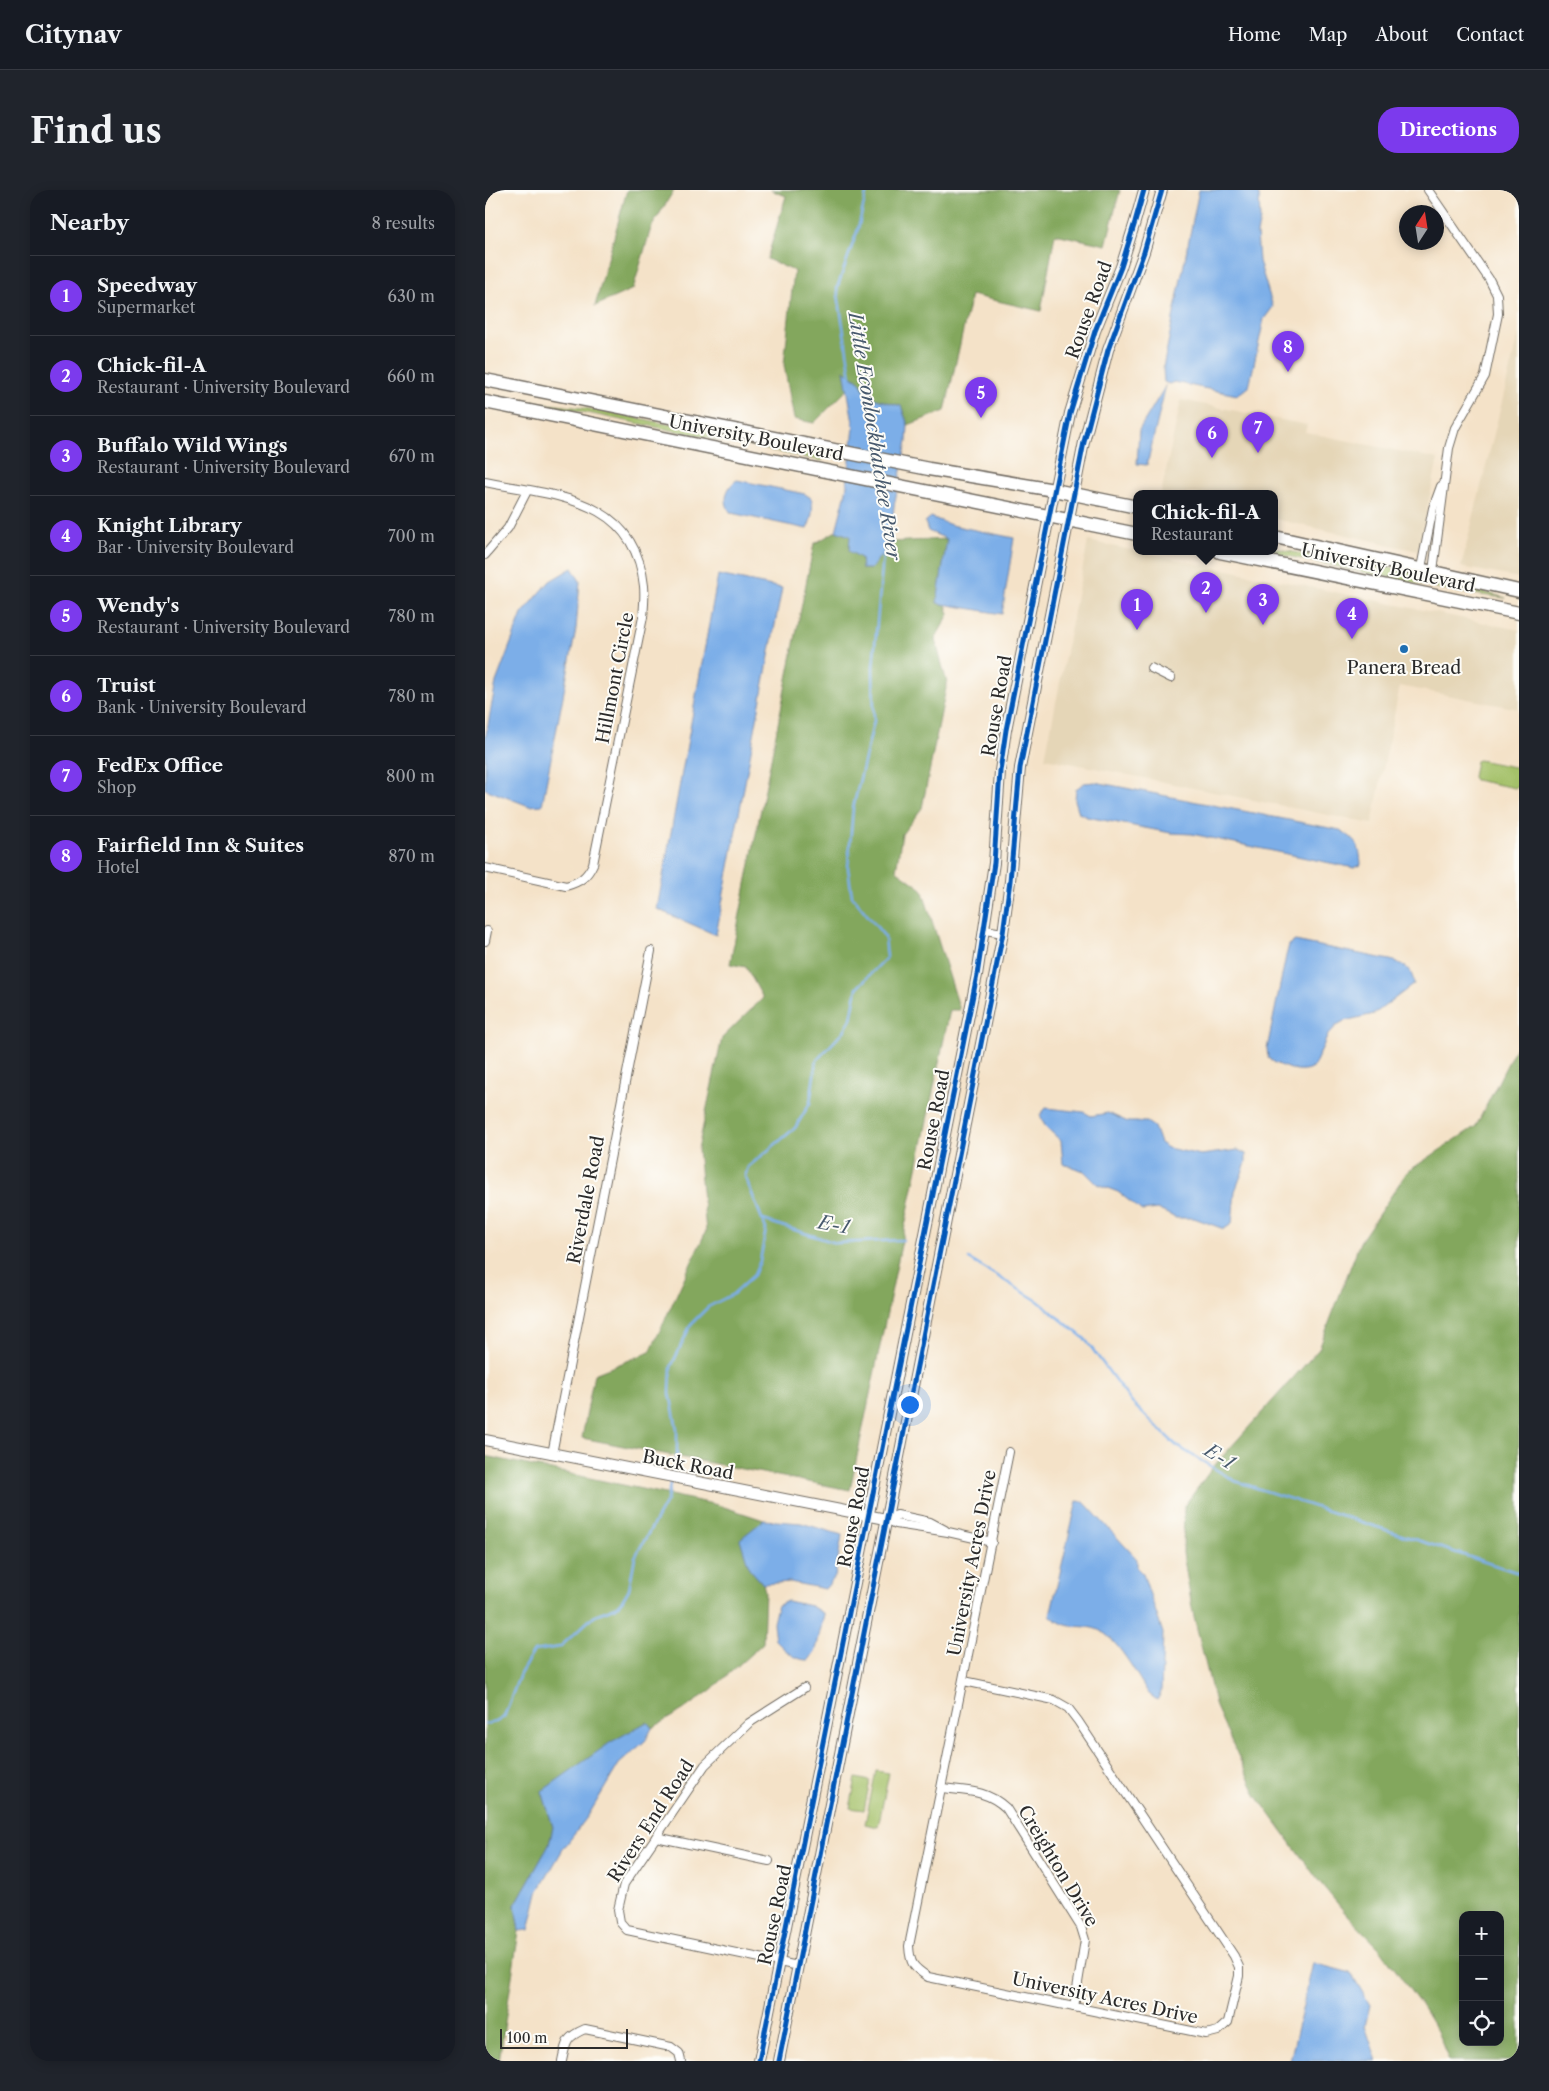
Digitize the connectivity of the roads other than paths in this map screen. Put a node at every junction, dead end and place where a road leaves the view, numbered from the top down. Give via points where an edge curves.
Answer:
1 (1144, 190) edge
2 (1163, 190) edge
3 (1427, 190) edge
4 (489, 381) edge
5 (485, 402) edge
6 (1444, 474) junction
7 (485, 482) edge
8 (1054, 490) junction
9 (527, 491) junction
10 (1074, 494) junction
11 (1133, 506) edge
12 (1049, 515) junction
13 (1069, 520) junction
14 (1133, 533) edge
15 (1278, 538) edge
16 (485, 555) edge
17 (1235, 555) edge
18 (1427, 570) junction
19 (1519, 591) edge
20 (1519, 613) edge
21 (1151, 668) dead end
22 (1171, 678) dead end
23 (485, 868) edge
24 (985, 930) junction
25 (487, 931) dead end
26 (1003, 934) junction
27 (485, 940) edge
28 (651, 951) dead end
29 (485, 1440) edge
30 (1009, 1452) dead end
31 (552, 1454) junction
32 (868, 1516) junction
33 (886, 1519) junction
34 (992, 1542) junction
35 (964, 1681) junction
36 (804, 1688) dead end
37 (942, 1788) junction
38 (656, 1837) junction
39 (769, 1861) dead end
40 (779, 1962) junction
41 (798, 1966) junction
42 (1074, 2007) junction
43 (562, 2061) edge
44 (681, 2061) edge
45 (759, 2061) edge
46 (779, 2061) edge

1 - 8 street, Rouse Road via 1121,267 1080,374
2 - 10 street, Rouse Road via 1105,359
3 - 6 street via 1497,295 1498,314 1485,376 1455,428
4 - 8 main road, University Boulevard via 929,469
5 - 12 main road, University Boulevard
6 - 18 street via 1442,510
6 - 18 street via 1433,508
7 - 9 street, Hillmont Circle
8 - 10 main road, University Boulevard
8 - 12 street, Rouse Road
9 - 16 street via 508,528
9 - 23 street, Hillmont Circle via 573,500 597,509 616,524 632,542 639,563 644,586 643,616 589,874 567,886
10 - 11 main road, University Boulevard
10 - 13 street, Rouse Road
12 - 13 main road, University Boulevard
12 - 24 street, Rouse Road via 1004,739
13 - 14 main road, University Boulevard
13 - 26 street, Rouse Road via 1020,768
15 - 18 main road, University Boulevard
17 - 20 main road, University Boulevard
18 - 19 main road, University Boulevard
21 - 22 street
24 - 26 street
24 - 32 street, Rouse Road
25 - 27 street
26 - 33 street, Rouse Road
28 - 31 street, Riverdale Road
29 - 31 street, Buck Road
30 - 34 street, University Acres Drive
31 - 32 street, Buck Road
32 - 33 street, Buck Road
32 - 40 street, Rouse Road
33 - 34 street, Buck Road via 895,1524 929,1526
33 - 41 street, Rouse Road
34 - 35 street, University Acres Drive
35 - 37 street, University Acres Drive
35 - 42 street, University Acres Drive via 1054,1700 1068,1708 1239,1967 1228,2022 1219,2031 1206,2034
36 - 38 street, Rivers End Road via 749,1723 705,1765
37 - 42 street, Creighton Drive via 983,1793 1006,1808 1081,1927 1085,1940
37 - 42 street, University Acres Drive via 909,1946 915,1968 928,1977
38 - 39 street
38 - 40 street, Rivers End Road via 624,1884 618,1910 620,1922 627,1930
40 - 41 street, Rivers End Road
40 - 45 street, Rouse Road
41 - 46 street, Rouse Road
43 - 44 street via 568,2039 585,2029 671,2047 679,2053

